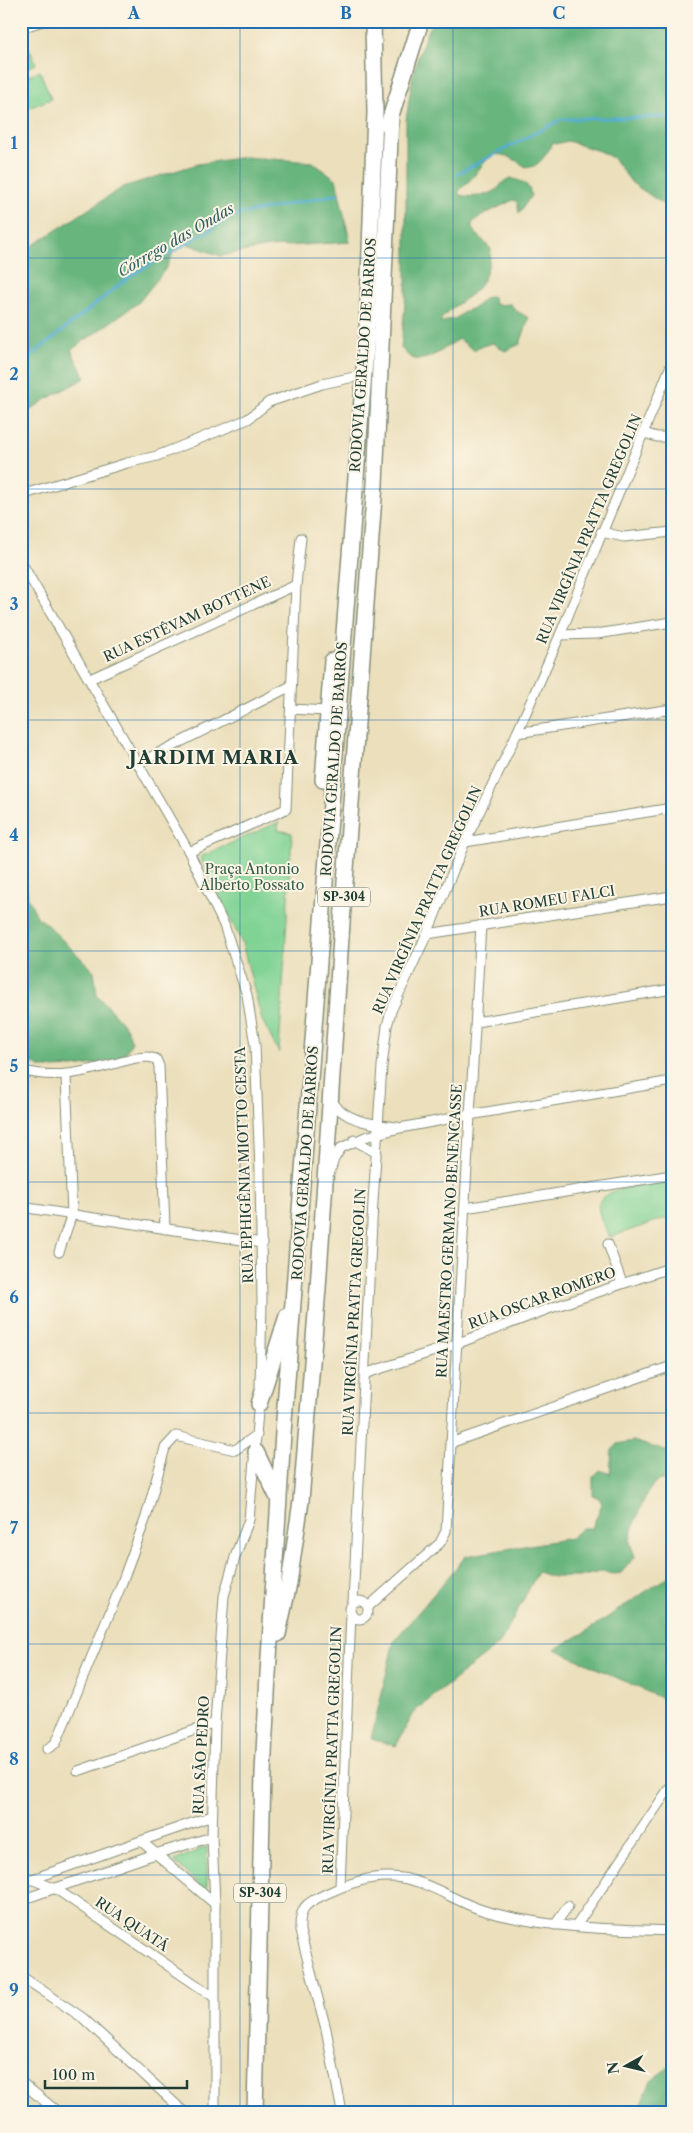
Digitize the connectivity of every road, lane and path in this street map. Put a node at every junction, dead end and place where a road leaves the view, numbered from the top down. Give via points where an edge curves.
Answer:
1 (43, 21) edge
2 (373, 21) edge
3 (421, 21) edge
4 (21, 28) edge
5 (391, 116) junction
6 (373, 161) junction
7 (672, 362) edge
8 (364, 375) junction
9 (644, 432) junction
10 (672, 437) edge
11 (21, 495) edge
12 (601, 532) junction
13 (672, 532) edge
14 (301, 538) dead end
15 (349, 561) junction
16 (21, 562) edge
17 (296, 584) junction
18 (672, 622) edge
19 (560, 635) junction
20 (90, 679) junction
21 (292, 686) junction
22 (290, 709) junction
23 (672, 709) edge
24 (327, 711) junction
25 (517, 733) junction
26 (139, 763) junction
27 (672, 808) edge
28 (466, 842) junction
29 (328, 850) junction
30 (189, 852) junction
31 (672, 896) edge
32 (481, 926) junction
33 (427, 934) junction
34 (672, 989) edge
35 (476, 1022) junction
36 (21, 1070) edge
37 (66, 1076) junction
38 (672, 1081) edge
39 (330, 1098) junction
40 (469, 1115) junction
41 (378, 1124) junction
42 (400, 1128) junction
43 (378, 1134) junction
44 (354, 1140) junction
45 (376, 1153) junction
46 (672, 1175) edge
47 (322, 1195) junction
48 (21, 1207) edge
49 (465, 1208) junction
50 (72, 1214) junction
51 (164, 1229) junction
52 (262, 1243) junction
53 (608, 1244) dead end
54 (59, 1252) dead end
55 (672, 1267) edge
56 (622, 1283) junction
57 (296, 1290) junction
58 (456, 1344) junction
59 (672, 1366) edge
60 (364, 1374) junction
61 (259, 1404) junction
62 (257, 1435) junction
63 (450, 1444) junction
64 (256, 1452) junction
65 (279, 1499) junction
66 (353, 1603) junction
67 (368, 1607) junction
68 (351, 1614) junction
69 (268, 1674) junction
70 (215, 1723) junction
71 (47, 1749) dead end
72 (78, 1771) dead end
73 (672, 1784) edge
74 (212, 1816) junction
75 (212, 1837) junction
76 (141, 1841) junction
77 (155, 1854) junction
78 (31, 1879) junction
79 (21, 1883) edge
80 (340, 1888) junction
81 (56, 1889) junction
82 (21, 1900) edge
83 (215, 1904) junction
84 (568, 1906) dead end
85 (555, 1925) junction
86 (576, 1926) junction
87 (672, 1931) edge
88 (21, 1976) edge
89 (214, 1997) junction
90 (21, 2082) edge
91 (58, 2112) edge
92 (184, 2112) edge
93 (215, 2112) edge
94 (255, 2112) edge
95 (342, 2112) edge

1 - 4 street
2 - 6 highway, RODOVIA GERALDO DE BARROS / SP-304
3 - 5 highway
5 - 6 highway
5 - 39 highway, RODOVIA GERALDO DE BARROS / SP-304 via 375,484
6 - 8 highway, RODOVIA GERALDO DE BARROS / SP-304
7 - 9 street, RUA VIRGÍNIA PRATTA GREGOLIN
8 - 11 street via 322,384 269,402 248,419 157,456
8 - 15 highway, RODOVIA GERALDO DE BARROS / SP-304
9 - 10 street via 657,437
9 - 12 street, RUA VIRGÍNIA PRATTA GREGOLIN
12 - 13 street via 624,537
12 - 19 street, RUA VIRGÍNIA PRATTA GREGOLIN
14 - 17 street
15 - 24 highway via 335,622
15 - 29 highway, RODOVIA GERALDO DE BARROS / SP-304
16 - 20 street, RUA EPHIGÊNIA MIOTTO CESTA
17 - 20 street, RUA ESTÊVAM BOTTENE
17 - 21 street
18 - 19 street via 597,634
19 - 25 street, RUA VIRGÍNIA PRATTA GREGOLIN
20 - 26 street, RUA EPHIGÊNIA MIOTTO CESTA
21 - 22 street
21 - 26 street
22 - 24 street
22 - 30 street via 286,809
23 - 25 street
24 - 29 highway via 321,807
25 - 28 street, RUA VIRGÍNIA PRATTA GREGOLIN
26 - 30 street, RUA EPHIGÊNIA MIOTTO CESTA
27 - 28 street
28 - 33 street, RUA VIRGÍNIA PRATTA GREGOLIN
29 - 57 highway, RODOVIA GERALDO DE BARROS / SP-304
30 - 52 street, RUA EPHIGÊNIA MIOTTO CESTA via 224,925 250,1011 255,1045
31 - 32 street, RUA ROMEU FALCI
32 - 33 street, RUA ROMEU FALCI
32 - 35 street, RUA MAESTRO GERMANO BENENCASSE
33 - 41 street, RUA VIRGÍNIA PRATTA GREGOLIN via 391,1011 382,1066
34 - 35 street
35 - 40 street, RUA MAESTRO GERMANO BENENCASSE
36 - 37 street via 42,1076
37 - 50 street
37 - 51 street via 136,1058 156,1059 159,1066
38 - 40 street
39 - 41 street via 350,1118
39 - 47 highway, RODOVIA GERALDO DE BARROS / SP-304
40 - 42 street
40 - 49 street, RUA MAESTRO GERMANO BENENCASSE
41 - 42 street
41 - 43 street, RUA VIRGÍNIA PRATTA GREGOLIN
42 - 43 street
43 - 44 street
43 - 45 street, RUA VIRGÍNIA PRATTA GREGOLIN
44 - 45 street
44 - 47 street via 341,1148 334,1159
45 - 60 street, RUA VIRGÍNIA PRATTA GREGOLIN
46 - 49 street
47 - 69 highway, RODOVIA GERALDO DE BARROS / SP-304 via 301,1501 289,1583
48 - 50 street
49 - 58 street, RUA MAESTRO GERMANO BENENCASSE
50 - 51 street
50 - 54 street
51 - 52 street
52 - 61 street, RUA EPHIGÊNIA MIOTTO CESTA
53 - 56 street
55 - 56 street, RUA OSCAR ROMERO
56 - 58 street, RUA OSCAR ROMERO
57 - 61 highway
57 - 65 highway, RODOVIA GERALDO DE BARROS / SP-304
58 - 60 street, RUA OSCAR ROMERO
58 - 63 street, RUA MAESTRO GERMANO BENENCASSE
59 - 63 street
60 - 66 street, RUA VIRGÍNIA PRATTA GREGOLIN
61 - 62 street, RUA SÃO PEDRO
62 - 64 street, RUA SÃO PEDRO
62 - 71 street via 236,1450 176,1436 166,1447 146,1517 95,1652 56,1743
63 - 67 street, RUA MAESTRO GERMANO BENENCASSE via 444,1538
64 - 65 highway
64 - 70 street, RUA SÃO PEDRO via 249,1520 224,1596
65 - 69 highway, RODOVIA GERALDO DE BARROS / SP-304
66 - 67 street via 363,1601
66 - 68 street
67 - 68 street via 363,1619 354,1618
68 - 80 street, RUA VIRGÍNIA PRATTA GREGOLIN
69 - 94 highway, RODOVIA GERALDO DE BARROS / SP-304
70 - 72 street
70 - 74 street, RUA SÃO PEDRO
73 - 86 street
74 - 75 street, RUA SÃO PEDRO
74 - 76 street
75 - 77 street
75 - 83 street, RUA SÃO PEDRO
76 - 77 street
76 - 78 street
77 - 81 street
77 - 83 street
78 - 79 street
78 - 81 street, RUA QUATÁ
80 - 85 street via 373,1878 402,1878 479,1909
80 - 95 street via 310,1901 304,1907 300,1931 326,2029
81 - 82 street
81 - 89 street, RUA QUATÁ
83 - 89 street, RUA SÃO PEDRO
84 - 85 street
85 - 86 street
86 - 87 street
88 - 92 street via 83,2018
89 - 93 street, RUA SÃO PEDRO
90 - 91 street

